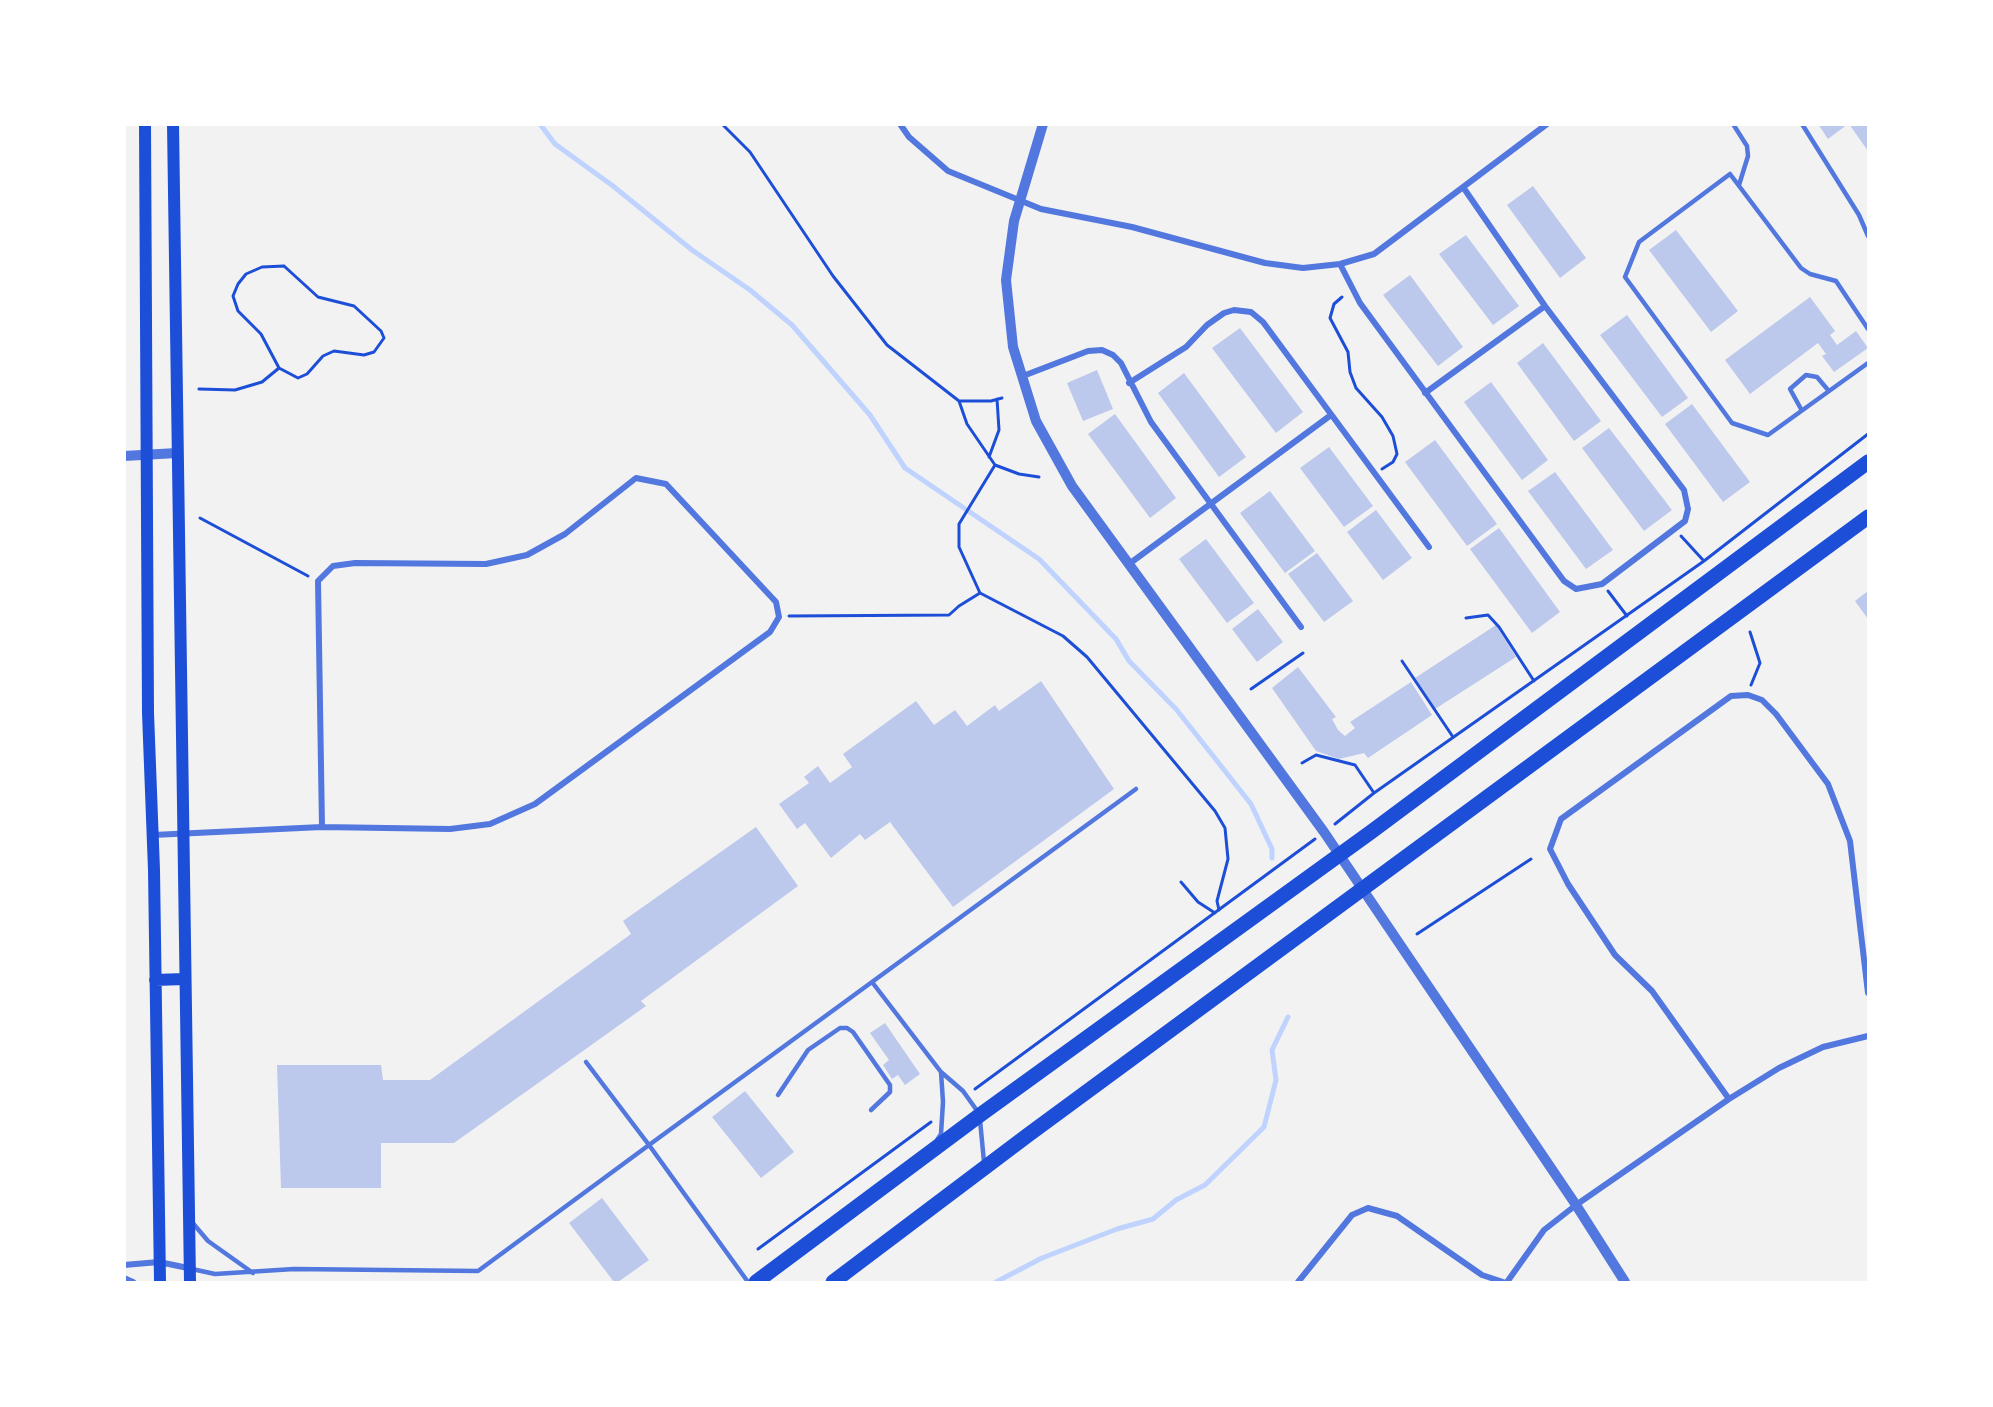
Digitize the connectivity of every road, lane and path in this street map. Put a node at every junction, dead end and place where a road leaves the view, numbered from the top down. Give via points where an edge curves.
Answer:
1 (145, 124) edge
2 (173, 124) edge
3 (722, 124) edge
4 (900, 124) edge
5 (1043, 124) edge
6 (1547, 124) edge
7 (1802, 124) edge
8 (1735, 126) edge
9 (1739, 186) junction
10 (1462, 187) junction
11 (1020, 200) junction
12 (1869, 236) edge
13 (1340, 264) junction
14 (1341, 297) dead end
15 (1545, 306) junction
16 (1869, 329) edge
17 (1869, 363) edge
18 (279, 368) junction
19 (1023, 376) junction
20 (1130, 384) junction
21 (199, 389) dead end
22 (1828, 390) junction
23 (1425, 393) junction
24 (1002, 398) dead end
25 (997, 399) junction
26 (959, 401) junction
27 (1801, 409) junction
28 (1331, 415) junction
29 (1869, 434) edge
30 (177, 453) junction
31 (147, 455) junction
32 (124, 456) edge
33 (989, 457) junction
34 (1869, 462) edge
35 (995, 465) junction
36 (1374, 474) junction
37 (1039, 477) dead end
38 (1209, 505) junction
39 (1869, 517) edge
40 (200, 518) dead end
41 (1676, 531) junction
42 (1429, 547) dead end
43 (1704, 561) junction
44 (1130, 564) junction
45 (318, 581) junction
46 (1602, 584) junction
47 (980, 593) junction
48 (1627, 616) junction
49 (779, 617) junction
50 (1466, 618) dead end
51 (1301, 627) dead end
52 (1750, 632) dead end
53 (1303, 652) dead end
54 (1402, 661) dead end
55 (1534, 681) junction
56 (1251, 689) dead end
57 (1748, 695) junction
58 (1453, 738) junction
59 (1302, 763) dead end
60 (1137, 789) dead end
61 (1374, 793) junction
62 (1343, 818) dead end
63 (322, 827) junction
64 (182, 834) junction
65 (153, 835) junction
66 (1308, 843) dead end
67 (1339, 855) junction
68 (1531, 859) dead end
69 (1181, 882) dead end
70 (1363, 891) junction
71 (1219, 910) junction
72 (1215, 913) junction
73 (1417, 934) dead end
74 (184, 979) junction
75 (155, 980) junction
76 (872, 982) junction
77 (1869, 993) edge
78 (1869, 1035) edge
79 (586, 1062) dead end
80 (941, 1072) junction
81 (778, 1095) dead end
82 (966, 1095) junction
83 (1729, 1100) junction
84 (871, 1110) dead end
85 (941, 1115) junction
86 (980, 1116) junction
87 (649, 1145) junction
88 (928, 1154) junction
89 (984, 1169) junction
90 (1576, 1204) junction
91 (188, 1217) junction
92 (758, 1249) dead end
93 (159, 1262) junction
94 (124, 1265) edge
95 (188, 1268) junction
96 (253, 1273) junction
97 (124, 1278) edge
98 (133, 1282) edge
99 (160, 1282) edge
100 (190, 1282) edge
101 (748, 1282) edge
102 (756, 1282) edge
103 (833, 1282) edge
104 (1298, 1282) edge
105 (1505, 1282) edge
106 (1625, 1282) edge

1 - 31 main road
2 - 30 main road
3 - 26 path via 750,152 833,276 887,345
4 - 11 street via 948,171
5 - 11 street
6 - 10 street
7 - 12 lane
8 - 9 lane via 1747,146
9 - 16 lane via 1801,268 1836,281
9 - 27 lane via 1730,174 1640,242 1625,277 1732,423 1768,435
10 - 13 street via 1374,254
10 - 15 street
11 - 13 street via 1041,209 1132,227 1265,262 1303,268
11 - 19 street via 1006,280 1013,347
13 - 23 street via 1360,303
14 - 36 path via 1330,318 1348,352 1356,388 1382,417 1398,454
15 - 23 street
15 - 41 street via 1684,490 1688,509 1685,521
17 - 22 lane
18 - 18 path via 261,334 238,311 233,296 246,274 262,267 284,266 318,297 354,306 384,338 374,352 364,355 334,351 323,356 298,378
18 - 21 path via 262,382 235,390
19 - 20 street via 1088,351 1102,350 1121,363
19 - 44 street via 1036,421 1062,470
20 - 28 street via 1186,347 1224,313 1249,312 1263,322
20 - 38 street via 1151,422
22 - 27 lane
22 - 27 lane via 1817,377 1806,375 1790,389
23 - 46 street via 1564,581 1576,589
24 - 25 path
25 - 26 path
25 - 33 path via 999,430
26 - 33 path
28 - 36 street
28 - 38 street
29 - 43 path
30 - 31 street
30 - 64 main road
31 - 32 street
31 - 65 main road via 148,713
33 - 35 path
34 - 67 main road
35 - 37 path
35 - 47 path via 959,524 959,547
36 - 42 street
38 - 44 street
38 - 51 street
39 - 70 main road
40 - 45 path
41 - 43 path
41 - 46 street
43 - 48 path
44 - 67 street
45 - 49 street via 333,566 355,563 486,564 527,555 566,534 636,478 666,484 776,602
45 - 63 street
46 - 48 path
47 - 49 path via 949,615
47 - 71 path via 1063,636 1087,657 1215,811 1225,828 1228,858 1217,901
48 - 55 path
49 - 63 street via 770,632 535,804 490,824 450,829
50 - 55 path via 1488,615
52 - 57 path via 1760,663
53 - 56 path
54 - 58 path
55 - 58 path
57 - 77 street via 1762,700 1776,714 1828,784 1850,841
57 - 83 street via 1731,696 1561,819 1550,849 1568,884 1616,955 1652,991
58 - 61 path
59 - 61 path via 1316,755 1356,765
60 - 76 lane
61 - 62 path
63 - 64 street
64 - 65 street
64 - 74 main road
65 - 75 main road
66 - 71 path
67 - 70 street
67 - 86 main road
68 - 73 path
69 - 72 path via 1198,902
70 - 89 main road
70 - 90 street
71 - 72 path
72 - 82 path
74 - 75 main road
74 - 91 main road
75 - 93 main road
76 - 80 lane
76 - 87 lane
78 - 83 street via 1823,1047 1779,1068
79 - 87 lane
80 - 82 lane
80 - 85 lane
81 - 84 lane via 808,1050 840,1028 848,1028 890,1085 887,1096
82 - 86 lane
83 - 90 street
85 - 88 lane via 941,1134
85 - 92 path
86 - 88 main road
86 - 89 lane
87 - 96 lane via 478,1271 294,1269
87 - 101 lane
88 - 102 main road
89 - 103 main road
90 - 105 street via 1544,1230
90 - 106 street
91 - 95 main road
91 - 96 lane via 208,1241
93 - 94 street
93 - 95 street
93 - 99 main road
95 - 96 lane via 215,1274
95 - 100 main road
97 - 98 street
104 - 105 street via 1352,1215 1368,1208 1397,1216 1482,1275

